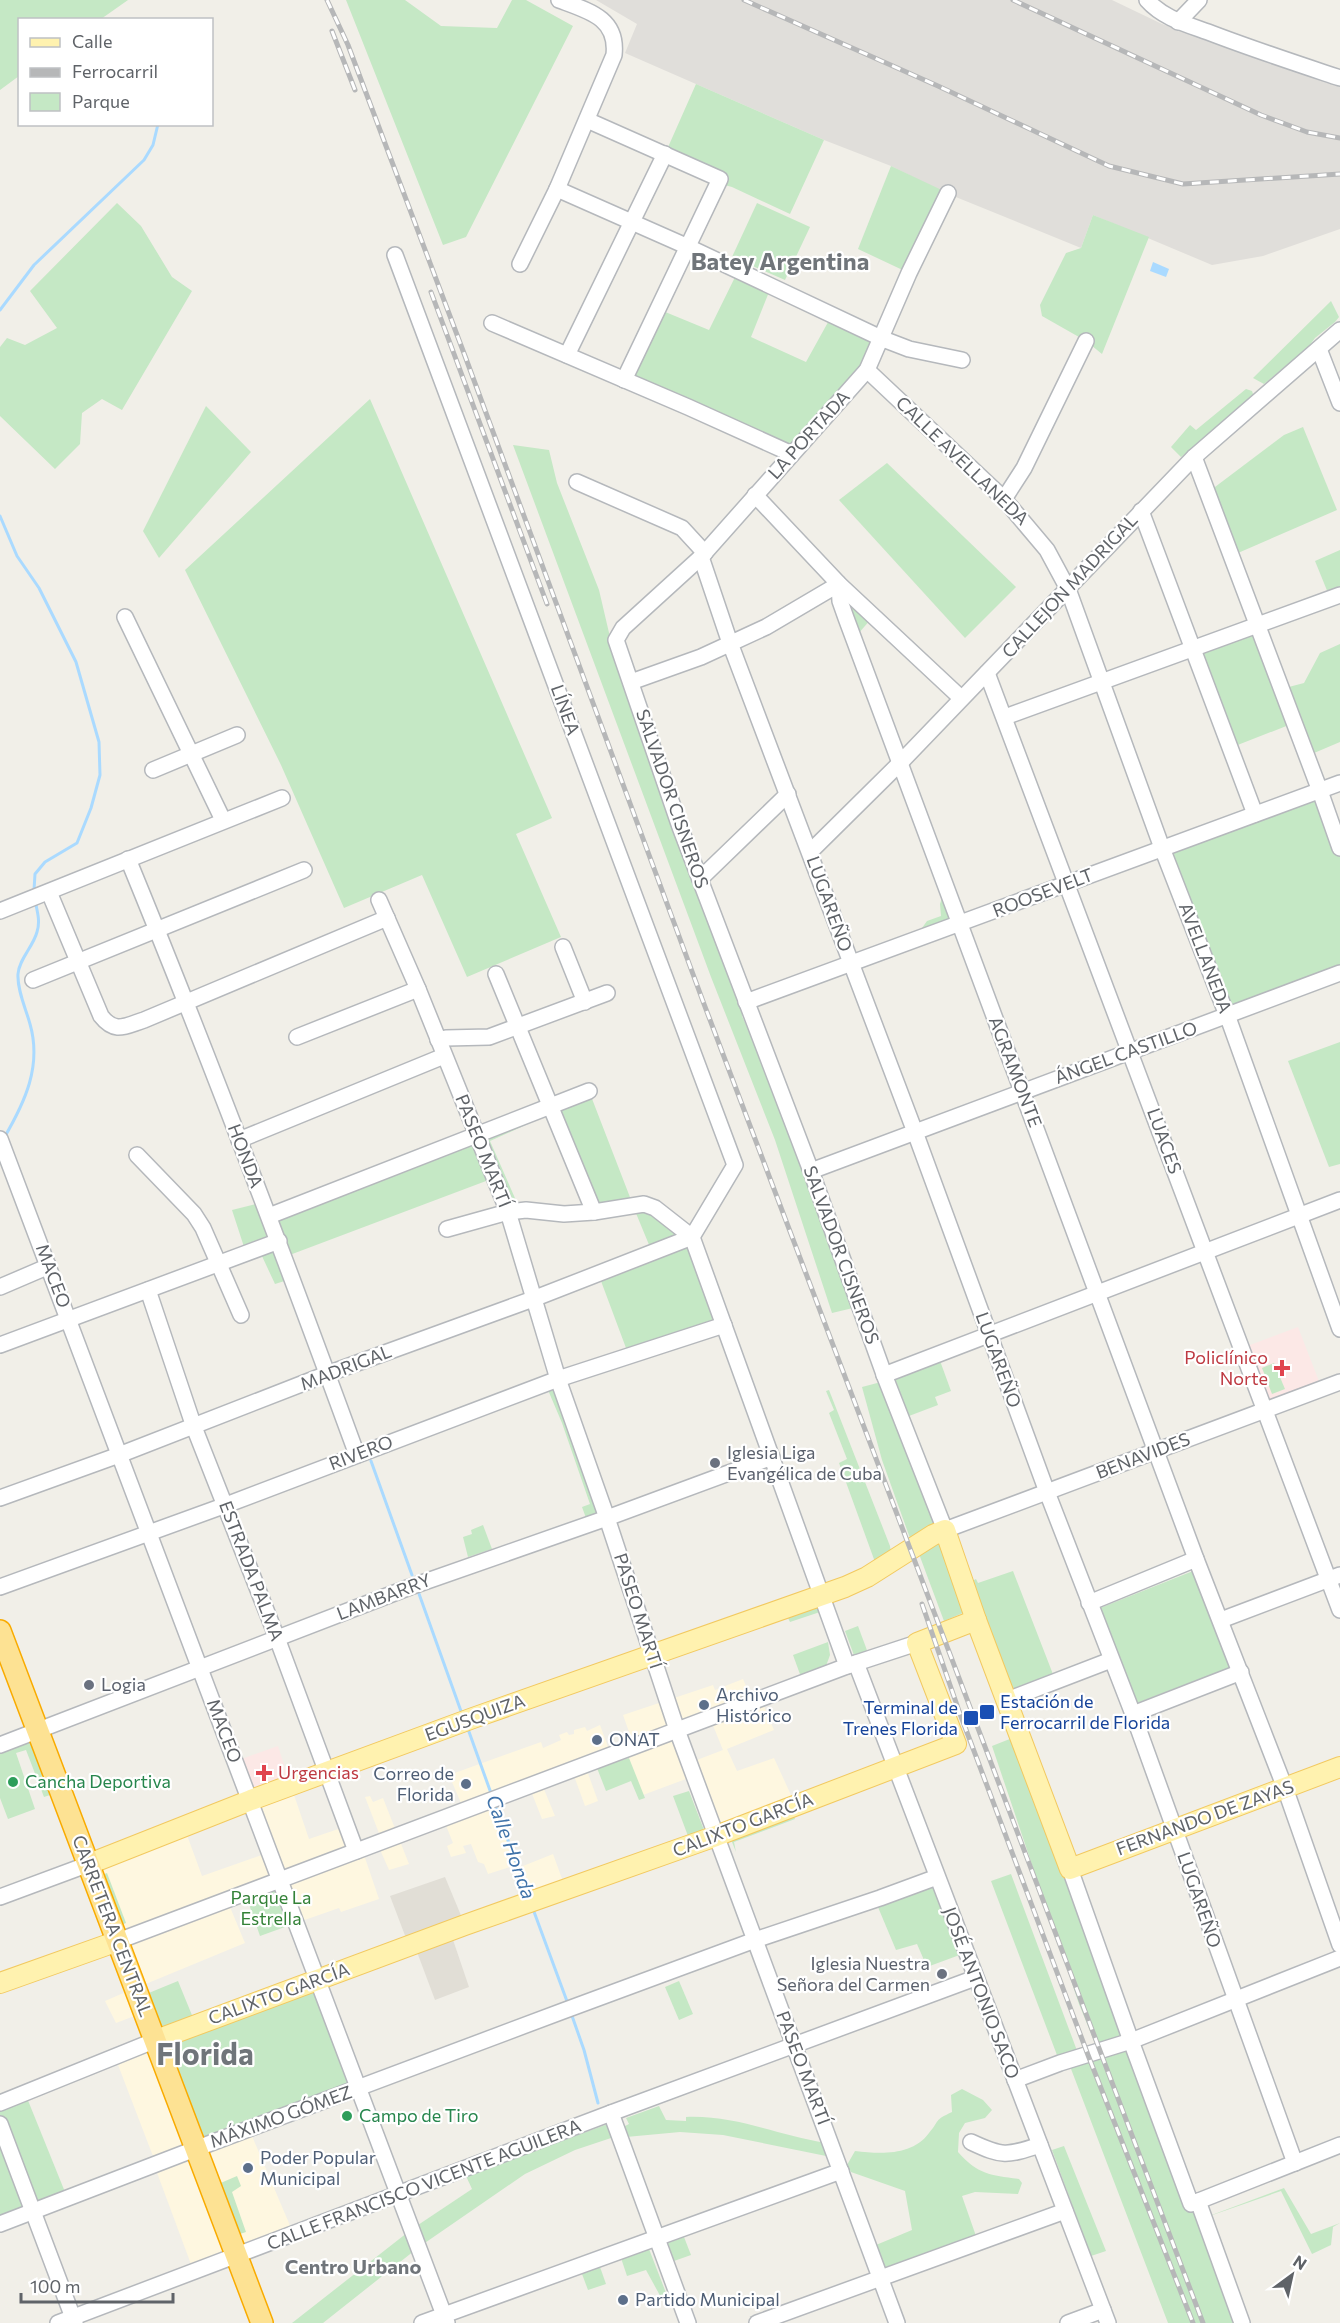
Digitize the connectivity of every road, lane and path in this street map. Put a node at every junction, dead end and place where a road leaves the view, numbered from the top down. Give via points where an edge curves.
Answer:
1 (559, 0) edge
2 (1147, 0) edge
3 (1199, 0) edge
4 (1178, 22) junction
5 (1340, 78) edge
6 (587, 120) junction
7 (665, 154) junction
8 (556, 189) junction
9 (948, 193) dead end
10 (632, 222) junction
11 (686, 246) junction
12 (395, 255) dead end
13 (520, 264) dead end
14 (492, 323) dead end
15 (1340, 330) edge
16 (883, 339) junction
17 (1086, 341) dead end
18 (1319, 350) junction
19 (567, 355) junction
20 (962, 360) dead end
21 (867, 370) junction
22 (624, 380) junction
23 (1340, 403) edge
24 (792, 454) junction
25 (1194, 457) junction
26 (577, 482) dead end
27 (755, 495) junction
28 (1004, 499) junction
29 (1141, 511) junction
30 (703, 555) junction
31 (839, 584) junction
32 (1068, 589) junction
33 (1340, 595) edge
34 (124, 617) dead end
35 (1257, 627) junction
36 (616, 640) joint
37 (730, 644) junction
38 (1194, 649) junction
39 (987, 673) junction
40 (631, 682) junction
41 (1102, 682) junction
42 (961, 698) junction
43 (1005, 717) junction
44 (237, 735) dead end
45 (192, 754) junction
46 (901, 762) junction
47 (153, 770) dead end
48 (1340, 783) edge
49 (1320, 790) junction
50 (788, 794) junction
51 (282, 798) dead end
52 (1255, 814) junction
53 (223, 820) junction
54 (1162, 848) junction
55 (1340, 848) edge
56 (810, 852) junction
57 (128, 859) junction
58 (304, 870) dead end
59 (700, 879) junction
60 (1068, 884) junction
61 (49, 892) junction
62 (379, 900) dead end
63 (0, 911) edge
64 (387, 918) junction
65 (960, 925) junction
66 (156, 929) junction
67 (563, 947) dead end
68 (79, 962) junction
69 (851, 963) junction
70 (1340, 973) edge
71 (496, 974) dead end
72 (33, 980) dead end
73 (418, 989) junction
74 (608, 993) dead end
75 (585, 1002) junction
76 (746, 1002) junction
77 (187, 1003) junction
78 (1227, 1017) junction
79 (518, 1027) junction
80 (297, 1037) dead end
81 (438, 1040) junction
82 (1131, 1051) junction
83 (444, 1056) junction
84 (589, 1091) dead end
85 (1023, 1092) junction
86 (549, 1106) junction
87 (915, 1132) junction
88 (477, 1136) junction
89 (239, 1140) junction
90 (3, 1146) edge
91 (137, 1155) dead end
92 (811, 1171) junction
93 (1340, 1200) edge
94 (508, 1212) junction
95 (594, 1212) junction
96 (269, 1216) junction
97 (1298, 1216) junction
98 (447, 1229) dead end
99 (692, 1237) junction
100 (279, 1241) junction
101 (1205, 1252) junction
102 (220, 1262) junction
103 (49, 1266) junction
104 (0, 1287) edge
105 (148, 1290) junction
106 (1098, 1293) junction
107 (533, 1299) junction
108 (241, 1315) dead end
109 (69, 1318) junction
110 (724, 1325) junction
111 (1340, 1329) edge
112 (988, 1335) junction
113 (0, 1345) edge
114 (327, 1374) junction
115 (884, 1375) junction
116 (558, 1379) junction
117 (1340, 1382) edge
118 (1265, 1410) junction
119 (195, 1427) junction
120 (1157, 1451) junction
121 (119, 1455) junction
122 (357, 1455) junction
123 (772, 1457) junction
124 (1047, 1492) junction
125 (0, 1498) edge
126 (226, 1505) junction
127 (607, 1518) junction
128 (945, 1530) junction
129 (149, 1533) junction
130 (1196, 1559) junction
131 (1334, 1577) edge
132 (0, 1587) edge
133 (822, 1596) junction
134 (1089, 1603) junction
135 (1340, 1610) edge
136 (976, 1620) junction
137 (1221, 1620) junction
138 (0, 1631) edge
139 (278, 1638) junction
140 (916, 1643) junction
141 (652, 1654) junction
142 (1111, 1660) junction
143 (852, 1665) junction
144 (200, 1668) junction
145 (1241, 1672) junction
146 (1007, 1700) junction
147 (1133, 1714) junction
148 (677, 1730) junction
149 (38, 1731) junction
150 (0, 1745) edge
151 (895, 1767) junction
152 (1340, 1767) edge
153 (328, 1773) junction
154 (1285, 1788) junction
155 (250, 1800) junction
156 (1174, 1828) junction
157 (716, 1836) junction
158 (356, 1851) junction
159 (88, 1864) junction
160 (1070, 1869) junction
161 (937, 1877) junction
162 (281, 1879) junction
163 (0, 1897) edge
164 (755, 1940) junction
165 (118, 1941) junction
166 (1340, 1945) edge
167 (1340, 1959) edge
168 (975, 1978) junction
169 (318, 1980) junction
170 (0, 1983) edge
171 (1234, 2000) junction
172 (156, 2040) junction
173 (1131, 2041) junction
174 (795, 2044) junction
175 (1015, 2080) junction
176 (359, 2088) junction
177 (0, 2103) edge
178 (611, 2113) junction
179 (0, 2124) edge
180 (971, 2142) dead end
181 (1040, 2145) junction
182 (1340, 2145) edge
183 (195, 2148) junction
184 (1294, 2163) junction
185 (841, 2171) junction
186 (399, 2195) junction
187 (1195, 2202) junction
188 (1065, 2211) junction
189 (33, 2212) junction
190 (0, 2224) edge
191 (656, 2238) junction
192 (237, 2256) junction
193 (880, 2279) junction
194 (1105, 2317) edge
195 (446, 2319) edge
196 (68, 2321) edge
197 (262, 2323) edge
198 (422, 2323) edge
199 (688, 2323) edge
200 (757, 2323) edge
201 (897, 2323) edge
202 (1068, 2323) edge
203 (1242, 2323) edge

1 - 6 street via 599,17 612,30 616,42
2 - 4 street
3 - 4 street
4 - 5 street
6 - 7 street
6 - 8 street
7 - 10 street
7 - 11 street via 720,179
8 - 10 street
8 - 13 street
9 - 16 street, LA PORTADA via 909,273
10 - 11 street
10 - 19 street
11 - 16 street
11 - 22 street
12 - 99 street, LÍNEA via 735,1166
14 - 19 street
15 - 18 street, CALLEJON MADRIGAL
16 - 20 street
16 - 21 street, LA PORTADA
17 - 28 street via 1024,468
18 - 23 street
18 - 25 street, CALLEJON MADRIGAL
19 - 22 street
21 - 24 street, LA PORTADA
21 - 28 street, CALLE AVELLANEDA
22 - 24 street
24 - 27 street, LA PORTADA
25 - 29 street, CALLEJON MADRIGAL
25 - 35 street
26 - 30 street via 682,528
27 - 30 street, LA PORTADA
27 - 31 street
28 - 32 street, CALLE AVELLANEDA via 1047,550
29 - 32 street, CALLEJON MADRIGAL
29 - 38 street
30 - 36 street, LA PORTADA via 623,628
30 - 37 street, LUGAREÑO
31 - 37 street
31 - 42 street
31 - 46 street, AGRAMONTE via 840,601
32 - 39 street, CALLEJON MADRIGAL
32 - 41 street, AVELLANEDA
33 - 35 street
34 - 45 street
35 - 38 street
35 - 49 street
36 - 40 street, SALVADOR CISNEROS
37 - 40 street
37 - 50 street, LUGAREÑO
38 - 41 street
38 - 52 street
39 - 42 street, CALLEJON MADRIGAL
39 - 43 street, LUACES
40 - 59 street, SALVADOR CISNEROS
41 - 43 street
41 - 54 street, AVELLANEDA
42 - 46 street, CALLEJON MADRIGAL
43 - 60 street, LUACES
44 - 45 street
45 - 47 street
45 - 53 street
46 - 56 street, CALLEJON MADRIGAL
46 - 65 street, AGRAMONTE
48 - 49 street, ROOSEVELT
49 - 52 street, ROOSEVELT
49 - 55 street
50 - 56 street, LUGAREÑO
50 - 59 street
51 - 53 street
52 - 54 street, ROOSEVELT
53 - 57 street
54 - 60 street, ROOSEVELT
54 - 78 street, AVELLANEDA
56 - 69 street, LUGAREÑO
57 - 61 street
57 - 66 street, HONDA
58 - 66 street
59 - 76 street, SALVADOR CISNEROS
60 - 65 street, ROOSEVELT
60 - 82 street, LUACES
61 - 63 street
61 - 68 street
62 - 64 street, PASEO MARTÍ
64 - 73 street, PASEO MARTÍ
64 - 77 street
65 - 69 street, ROOSEVELT
65 - 85 street, AGRAMONTE
66 - 68 street
66 - 77 street, HONDA
67 - 75 street
68 - 72 street
68 - 77 street via 101,1016 114,1028
69 - 76 street, ROOSEVELT
69 - 87 street, LUGAREÑO
70 - 78 street, ÁNGEL CASTILLO
71 - 79 street
73 - 80 street
73 - 81 street, PASEO MARTÍ
74 - 75 street
75 - 79 street
76 - 92 street, SALVADOR CISNEROS
77 - 89 street, HONDA
78 - 82 street, ÁNGEL CASTILLO
78 - 97 street, AVELLANEDA
79 - 81 street via 489,1037
79 - 86 street
81 - 83 street, PASEO MARTÍ
82 - 85 street, ÁNGEL CASTILLO
82 - 101 street, LUACES
83 - 88 street, PASEO MARTÍ
83 - 89 street
84 - 86 street
85 - 87 street, ÁNGEL CASTILLO
85 - 106 street, AGRAMONTE
86 - 88 street
86 - 95 street
87 - 92 street, ÁNGEL CASTILLO
87 - 112 street, LUGAREÑO
88 - 94 street, PASEO MARTÍ
88 - 96 street
89 - 96 street, HONDA
90 - 103 street, MACEO
91 - 102 street via 194,1214
92 - 115 street, SALVADOR CISNEROS
93 - 97 street
94 - 95 street
94 - 98 street
94 - 107 street, PASEO MARTÍ
95 - 99 street via 644,1204
96 - 100 street, HONDA
97 - 101 street
97 - 111 street, AVELLANEDA
99 - 107 street, MADRIGAL
99 - 110 street, JOSÉ ANTONIO SACO
100 - 102 street
100 - 114 street, HONDA
101 - 106 street
101 - 118 street, LUACES
102 - 105 street
102 - 108 street
103 - 104 street
103 - 109 street, MACEO
105 - 109 street
105 - 119 street, ESTRADA PALMA
106 - 112 street
106 - 120 street, AGRAMONTE
107 - 114 street, MADRIGAL
107 - 116 street, PASEO MARTÍ
109 - 113 street
109 - 121 street, MACEO
110 - 116 street, RIVERO
110 - 123 street, JOSÉ ANTONIO SACO
112 - 115 street
112 - 124 street, LUGAREÑO
114 - 119 street, MADRIGAL
114 - 122 street, HONDA
115 - 128 street, SALVADOR CISNEROS
116 - 122 street, RIVERO
116 - 127 street, PASEO MARTÍ
117 - 118 street, BENAVIDES
118 - 120 street, BENAVIDES
118 - 131 street, LUACES
119 - 121 street, MADRIGAL
119 - 126 street, ESTRADA PALMA
120 - 124 street, BENAVIDES
120 - 130 street, AGRAMONTE
121 - 125 street, MADRIGAL
121 - 129 street, MACEO
122 - 126 street, RIVERO
123 - 127 street, LAMBARRY
123 - 133 street, JOSÉ ANTONIO SACO
124 - 128 street, BENAVIDES
124 - 134 street, LUGAREÑO
126 - 129 street, RIVERO
126 - 139 street, ESTRADA PALMA
127 - 139 street, LAMBARRY
127 - 141 street, PASEO MARTÍ
128 - 133 main road, EGUSQUIZA via 867,1577
128 - 136 main road, SALVADOR CISNEROS
129 - 132 street, RIVERO
129 - 144 street, MACEO
130 - 134 street
130 - 137 street, AGRAMONTE
131 - 135 street, LUACES
131 - 137 street
133 - 141 main road, EGUSQUIZA
133 - 143 street, JOSÉ ANTONIO SACO
134 - 142 street, LUGAREÑO
136 - 140 main road
136 - 146 main road, SALVADOR CISNEROS
137 - 145 street, AGRAMONTE
138 - 149 highway, CARRETERA CENTRAL
139 - 144 street, LAMBARRY
139 - 153 street, ESTRADA PALMA
140 - 143 street
140 - 151 main road, CALIXTO GARCÍA via 956,1744
141 - 148 street, PASEO MARTÍ
141 - 153 main road, EGUSQUIZA
142 - 146 street
142 - 147 street, LUGAREÑO
143 - 148 street
143 - 151 street, JOSÉ ANTONIO SACO
144 - 149 street, LAMBARRY
144 - 155 street, MACEO
145 - 147 street
145 - 154 street, AGRAMONTE
146 - 160 main road, SALVADOR CISNEROS
147 - 156 street, LUGAREÑO
148 - 157 street, PASEO MARTÍ
148 - 158 street
149 - 150 street, LAMBARRY
149 - 159 highway, CARRETERA CENTRAL
151 - 157 main road, CALIXTO GARCÍA
151 - 161 street, JOSÉ ANTONIO SACO
152 - 154 main road, FERNANDO DE ZAYAS
153 - 155 main road, EGUSQUIZA
153 - 158 street, ESTRADA PALMA
154 - 156 main road, FERNANDO DE ZAYAS
154 - 166 street, AGRAMONTE
155 - 159 main road, EGUSQUIZA
155 - 162 street, MACEO
156 - 160 main road, FERNANDO DE ZAYAS
156 - 171 street, LUGAREÑO
157 - 164 street, PASEO MARTÍ
157 - 169 main road, CALIXTO GARCÍA
158 - 162 street
159 - 163 street, EGUSQUIZA
159 - 165 highway, CARRETERA CENTRAL
160 - 173 street
161 - 164 street
161 - 168 street, JOSÉ ANTONIO SACO
162 - 165 street
162 - 169 street, MACEO
164 - 174 street, PASEO MARTÍ
164 - 176 street, MÁXIMO GÓMEZ
165 - 170 main road
165 - 172 highway, CARRETERA CENTRAL
167 - 171 street
168 - 174 street, CALLE FRANCISCO VICENTE AGUILERA
168 - 175 street, JOSÉ ANTONIO SACO
169 - 172 main road, CALIXTO GARCÍA
169 - 176 street, MACEO
171 - 173 street
171 - 184 street, LUGAREÑO
172 - 177 street, CALIXTO GARCÍA
172 - 183 highway, CARRETERA CENTRAL
173 - 175 street
173 - 187 street
174 - 178 street, CALLE FRANCISCO VICENTE AGUILERA
174 - 185 street, PASEO MARTÍ
175 - 181 street, JOSÉ ANTONIO SACO
176 - 183 street, MÁXIMO GÓMEZ
176 - 186 street, MACEO
178 - 186 street, CALLE FRANCISCO VICENTE AGUILERA
178 - 191 street
179 - 189 street
180 - 181 street via 1005,2155
181 - 188 street, JOSÉ ANTONIO SACO
182 - 184 street
183 - 189 street, MÁXIMO GÓMEZ
183 - 192 highway, CARRETERA CENTRAL
184 - 187 street
185 - 191 street
185 - 193 street, PASEO MARTÍ
186 - 192 street, CALLE FRANCISCO VICENTE AGUILERA
186 - 195 street, MACEO
187 - 203 street
188 - 193 street
188 - 194 street, JOSÉ ANTONIO SACO
189 - 190 street, MÁXIMO GÓMEZ
189 - 196 street
191 - 195 street
191 - 199 street
192 - 196 street, CALLE FRANCISCO VICENTE AGUILERA
192 - 197 highway, CARRETERA CENTRAL
193 - 200 street
193 - 201 street, PASEO MARTÍ
194 - 202 street
195 - 198 street

